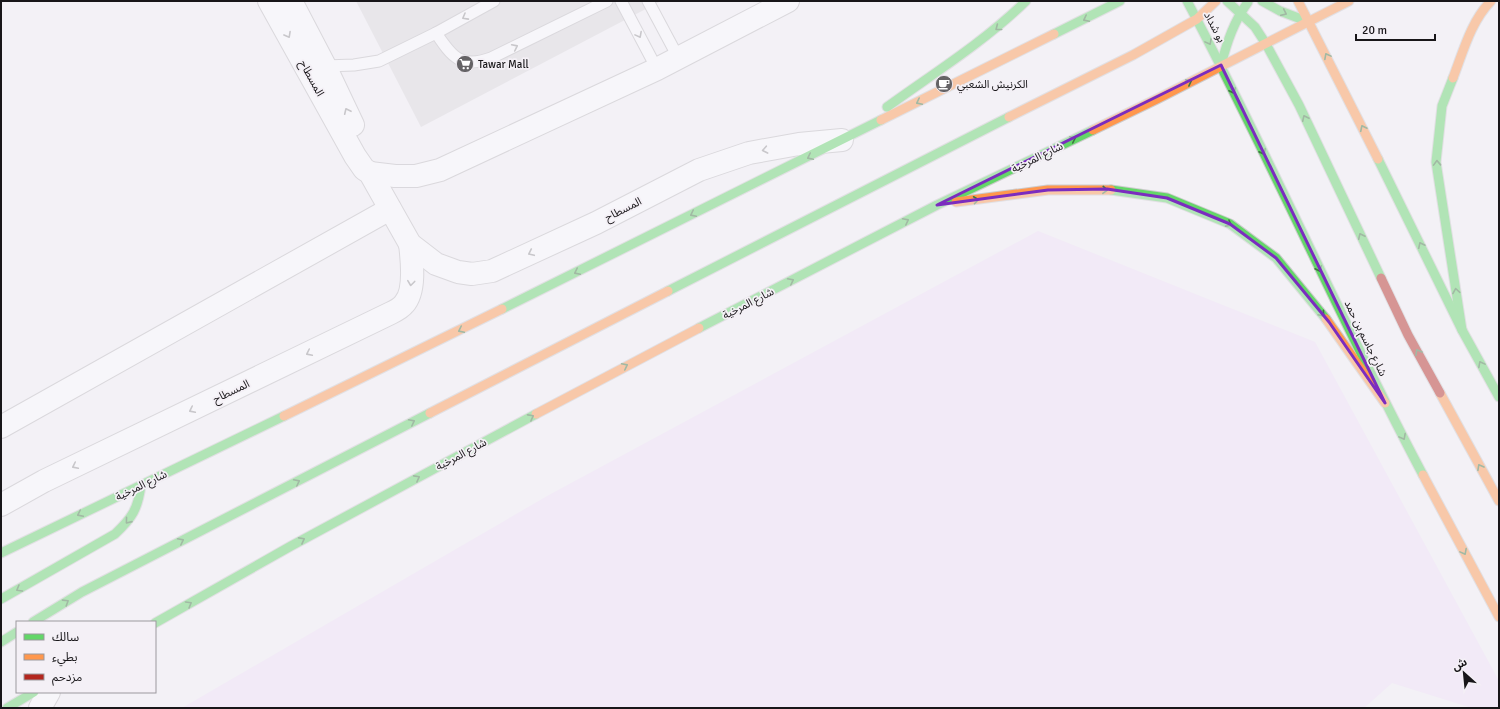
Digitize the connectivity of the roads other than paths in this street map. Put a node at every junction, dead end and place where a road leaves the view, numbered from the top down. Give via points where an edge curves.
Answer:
1 (269, 1) edge
2 (291, 1) edge
3 (494, 1) edge
4 (608, 1) edge
5 (621, 1) edge
6 (648, 1) edge
7 (788, 1) edge
8 (1026, 1) edge
9 (1120, 1) edge
10 (1187, 1) edge
11 (1216, 1) edge
12 (1227, 1) edge
13 (1249, 1) edge
14 (1262, 1) edge
15 (1298, 1) edge
16 (1349, 1) edge
17 (1491, 1) edge
18 (1241, 12) junction
19 (1196, 19) junction
20 (1309, 22) junction
21 (436, 33) junction
22 (1266, 44) junction
23 (679, 59) junction
24 (1221, 65) junction
25 (657, 69) junction
26 (318, 70) junction
27 (845, 139) junction
28 (370, 173) junction
29 (937, 205) junction
30 (390, 209) junction
31 (410, 244) junction
32 (1462, 330) junction
33 (1499, 397) edge
34 (1385, 403) junction
35 (1, 427) edge
36 (141, 485) junction
37 (1499, 501) edge
38 (1, 504) edge
39 (1, 553) edge
40 (1, 599) edge
41 (1499, 617) edge
42 (35, 621) edge
43 (156, 622) edge
44 (16, 633) edge
45 (1, 642) edge
46 (32, 693) edge
47 (48, 693) edge
48 (7, 708) edge
49 (40, 708) edge

1 -> 26 street, المسطاح
2 - 26 street, المسطاح
3 -> 21 lane
21 -> 4 lane via 454,56 466,62 479,62
5 -> 25 lane
6 - 23 lane
7 - 23 street
8 -> 27 main road via 1008,20 981,41 908,91
9 -> 27 main road, شارع المرخية
10 - 19 main road, بو شداد
11 - 19 main road
12 - 18 main road
13 - 18 main road
14 -> 20 main road
15 - 20 main road
16 - 20 main road, شارع المرخية
32 -> 17 main road via 1436,162 1442,106 1470,34
18 - 22 main road
18 - 24 main road via 1229,38
19 -> 24 main road, بو شداد
42 -> 19 main road via 89,588 907,168 1133,55
20 - 22 main road, شارع المرخية
32 -> 20 main road
21 - 26 lane via 370,64
22 - 24 main road, شارع المرخية
37 -> 22 main road via 1408,335 1299,105
23 - 25 street
29 -> 24 main road, شارع المرخية via 1157,99
24 -> 34 main road, شارع جاسم بن حمد
25 - 28 street via 440,170 416,176
26 - 28 street, المسطاح via 365,151
27 -> 31 street, المسطاح via 749,153 699,170 596,223 492,271 472,274 446,269
27 -> 36 main road, شارع المرخية
28 - 30 street, المسطاح
29 -> 34 main road via 1048,190 1107,189 1167,198 1230,224 1276,258 1329,322
43 -> 29 main road, شارع المرخية via 291,546 584,388
30 - 31 street, المسطاح
30 - 35 street
31 -> 38 street, المسطاح via 410,294 404,304 391,313
33 -> 32 main road
34 -> 41 main road, شارع جاسم بن حمد
36 -> 39 main road, شارع المرخية
36 -> 40 main road via 136,510 130,521 115,534
44 - 45 main road
46 - 48 main road
47 - 49 street

